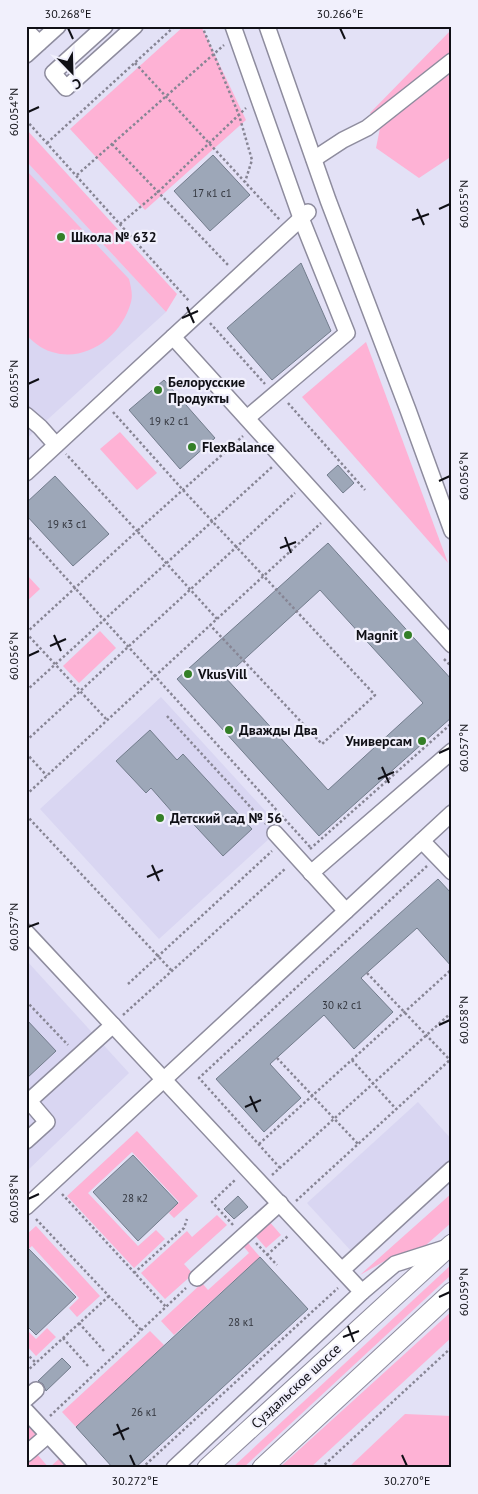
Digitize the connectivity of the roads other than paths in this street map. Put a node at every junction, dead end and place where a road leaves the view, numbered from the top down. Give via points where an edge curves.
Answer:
1 (58, 26) edge
2 (105, 26) edge
3 (134, 26) edge
4 (267, 26) edge
5 (26, 30) edge
6 (235, 30) edge
7 (39, 43) junction
8 (26, 55) edge
9 (452, 61) edge
10 (314, 159) junction
11 (305, 214) junction
12 (173, 337) junction
13 (26, 415) edge
14 (250, 422) junction
15 (61, 449) junction
16 (26, 473) edge
17 (452, 531) edge
18 (452, 645) edge
19 (452, 751) edge
20 (452, 813) edge
21 (278, 837) road end
22 (422, 841) junction
23 (452, 872) edge
24 (311, 873) junction
25 (346, 911) junction
26 (26, 932) edge
27 (116, 1022) junction
28 (164, 1080) junction
29 (26, 1141) edge
30 (452, 1169) edge
31 (286, 1203) junction
32 (29, 1211) edge
33 (450, 1246) edge
34 (345, 1274) junction
35 (197, 1278) road end
36 (362, 1292) junction
37 (452, 1292) edge
38 (26, 1411) edge
39 (44, 1430) junction
40 (26, 1454) edge
41 (79, 1468) edge
42 (174, 1468) edge
43 (207, 1468) edge
44 (262, 1468) edge

1 - 7 street
2 - 3 street via 53,73 66,88
4 - 10 street
5 - 7 street
6 - 11 street
7 - 8 street
9 - 10 street via 367,128
10 - 17 street
11 - 12 street
11 - 14 street via 347,333 287,376 276,394
12 - 14 street
12 - 15 street
13 - 15 street
14 - 18 street
15 - 16 street
19 - 24 street
20 - 22 street
21 - 24 street
22 - 23 street
22 - 25 street
24 - 25 street
25 - 28 street
26 - 27 street
27 - 28 street
27 - 29 street via 30,1102 47,1122
28 - 31 street via 247,1169
28 - 32 street via 52,1183
30 - 34 street
31 - 34 street
31 - 35 street
33 - 36 street via 395,1264
33 - 43 main road, Суздальское шоссе
34 - 36 street
36 - 42 street
37 - 44 main road
38 - 39 street
39 - 40 street
39 - 41 street

